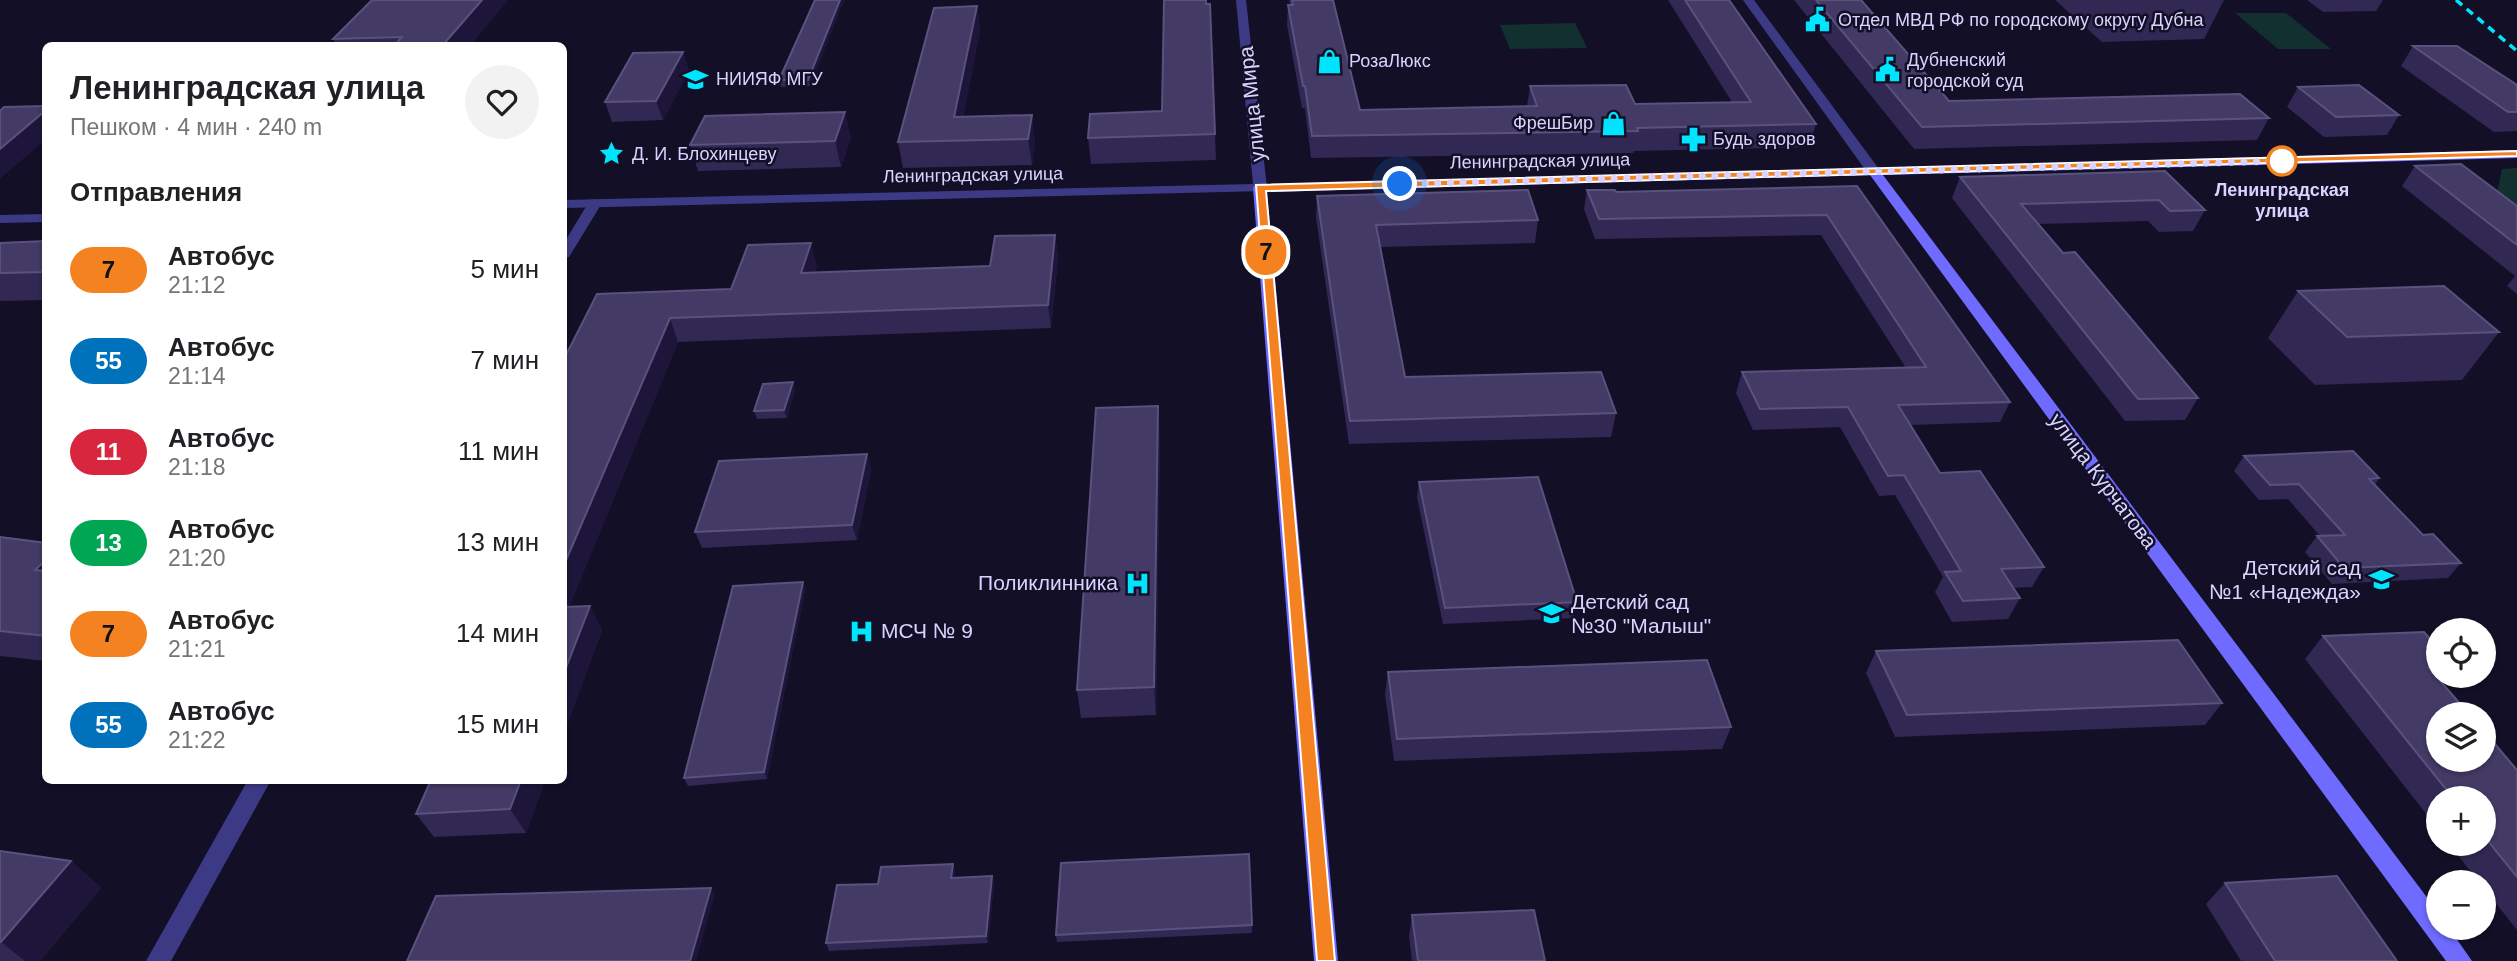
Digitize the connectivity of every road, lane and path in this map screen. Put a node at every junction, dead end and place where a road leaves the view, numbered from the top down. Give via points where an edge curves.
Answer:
1 (1241, 0) edge
2 (1748, 0) edge
3 (2517, 154) edge
4 (1874, 172) junction
5 (1260, 188) junction
6 (594, 203) junction
7 (567, 204) edge
8 (42, 218) edge
9 (0, 219) edge
10 (567, 249) edge
11 (258, 784) edge
12 (158, 961) edge
13 (1326, 961) edge
14 (2460, 961) edge

1 - 5 street, улица Мира
2 - 4 street, улица Курчатова
3 - 4 main road, Ленинградская улица
4 - 5 main road, Ленинградская улица
4 - 14 main road, улица Курчатова
5 - 6 street, Ленинградская улица
5 - 13 main road, улица Мира
6 - 7 street, Ленинградская улица
6 - 10 street
8 - 9 street
11 - 12 street

